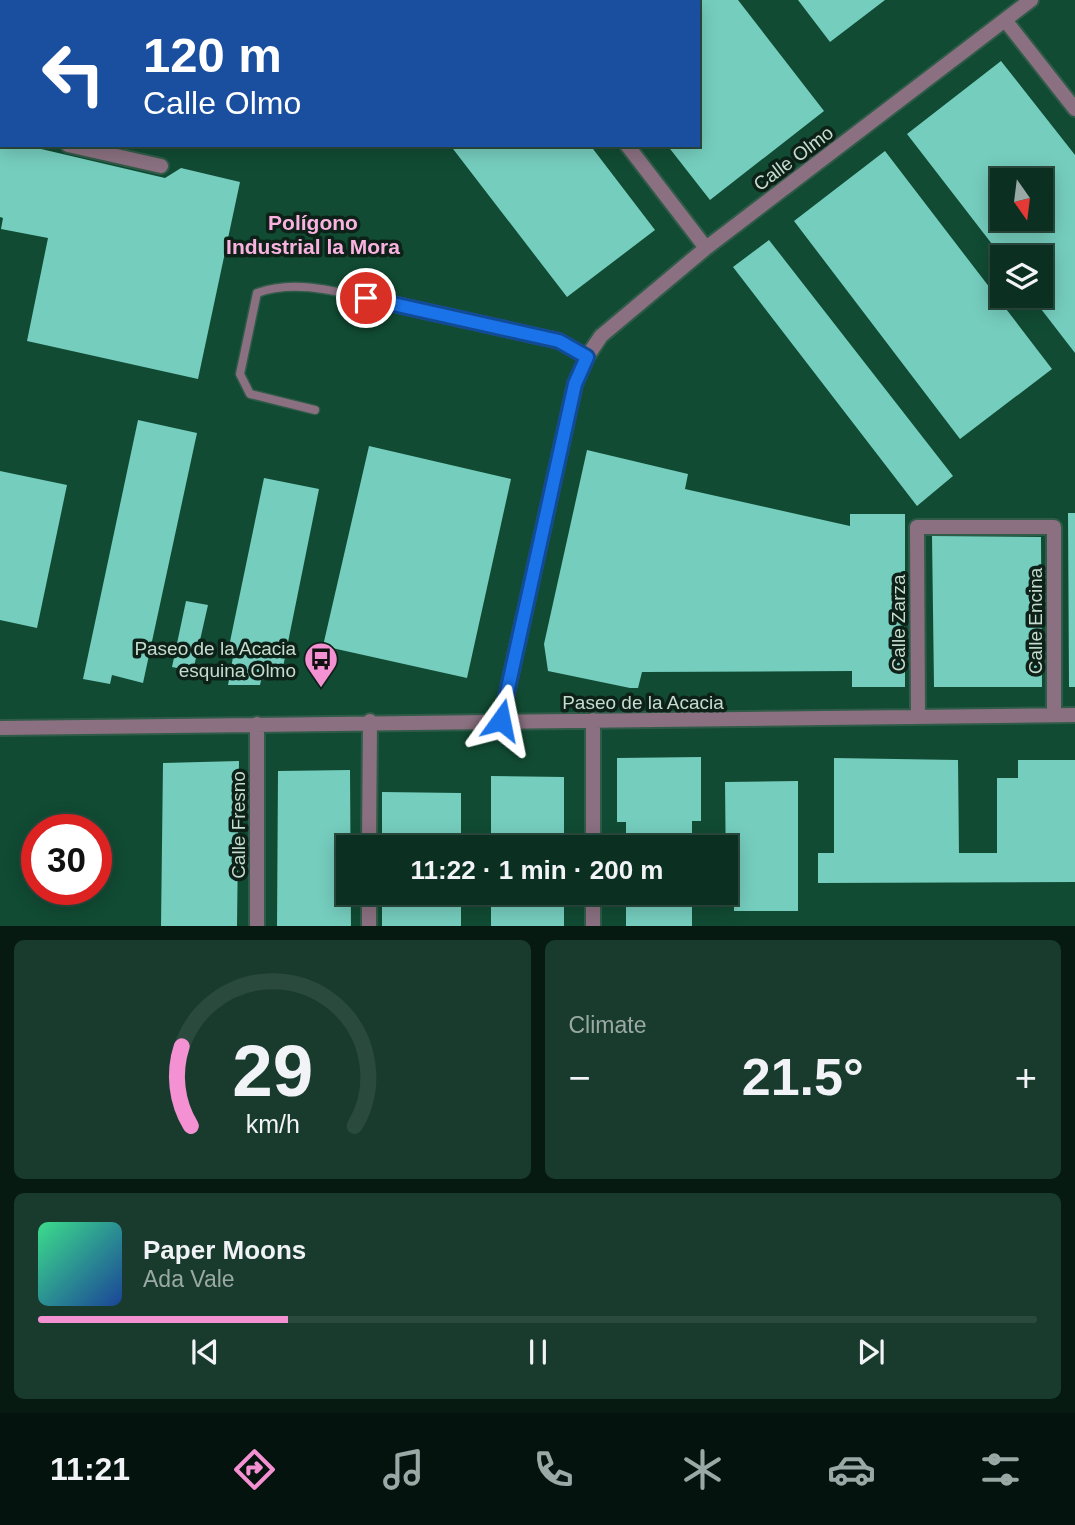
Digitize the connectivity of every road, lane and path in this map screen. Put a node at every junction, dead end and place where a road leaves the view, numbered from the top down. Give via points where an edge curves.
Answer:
1 (1031, 0) edge
2 (1005, 20) junction
3 (1075, 109) edge
4 (77, 147) edge
5 (629, 147) edge
6 (161, 166) dead end
7 (706, 248) junction
8 (366, 298) joint
9 (587, 357) junction
10 (315, 410) dead end
11 (917, 527) joint
12 (1054, 715) junction
13 (1075, 715) edge
14 (918, 718) junction
15 (501, 720) junction
16 (593, 720) junction
17 (370, 721) junction
18 (257, 724) junction
19 (0, 728) edge
20 (369, 835) edge
21 (593, 835) edge
22 (369, 905) edge
23 (593, 905) edge
24 (257, 926) edge
25 (369, 926) edge
26 (593, 926) edge

1 - 2 street, Calle Olmo
2 - 3 street
2 - 7 street, Calle Olmo
4 - 6 street
5 - 7 street
7 - 9 street, Calle Olmo via 601,336
8 - 9 street via 559,341
8 - 10 lane via 275,286 257,293 240,374 243,384 250,394
9 - 15 street, Calle Olmo via 575,384
11 - 12 street, Calle Encina via 1054,527
11 - 14 street, Calle Zarza
12 - 13 street, Paseo de la Acacia
12 - 14 street, Paseo de la Acacia
14 - 16 street, Paseo de la Acacia
15 - 16 street, Paseo de la Acacia
15 - 17 street, Paseo de la Acacia
16 - 21 street
17 - 18 street, Paseo de la Acacia
17 - 20 street
18 - 19 street, Paseo de la Acacia
18 - 24 street, Calle Fresno
22 - 25 street
23 - 26 street

